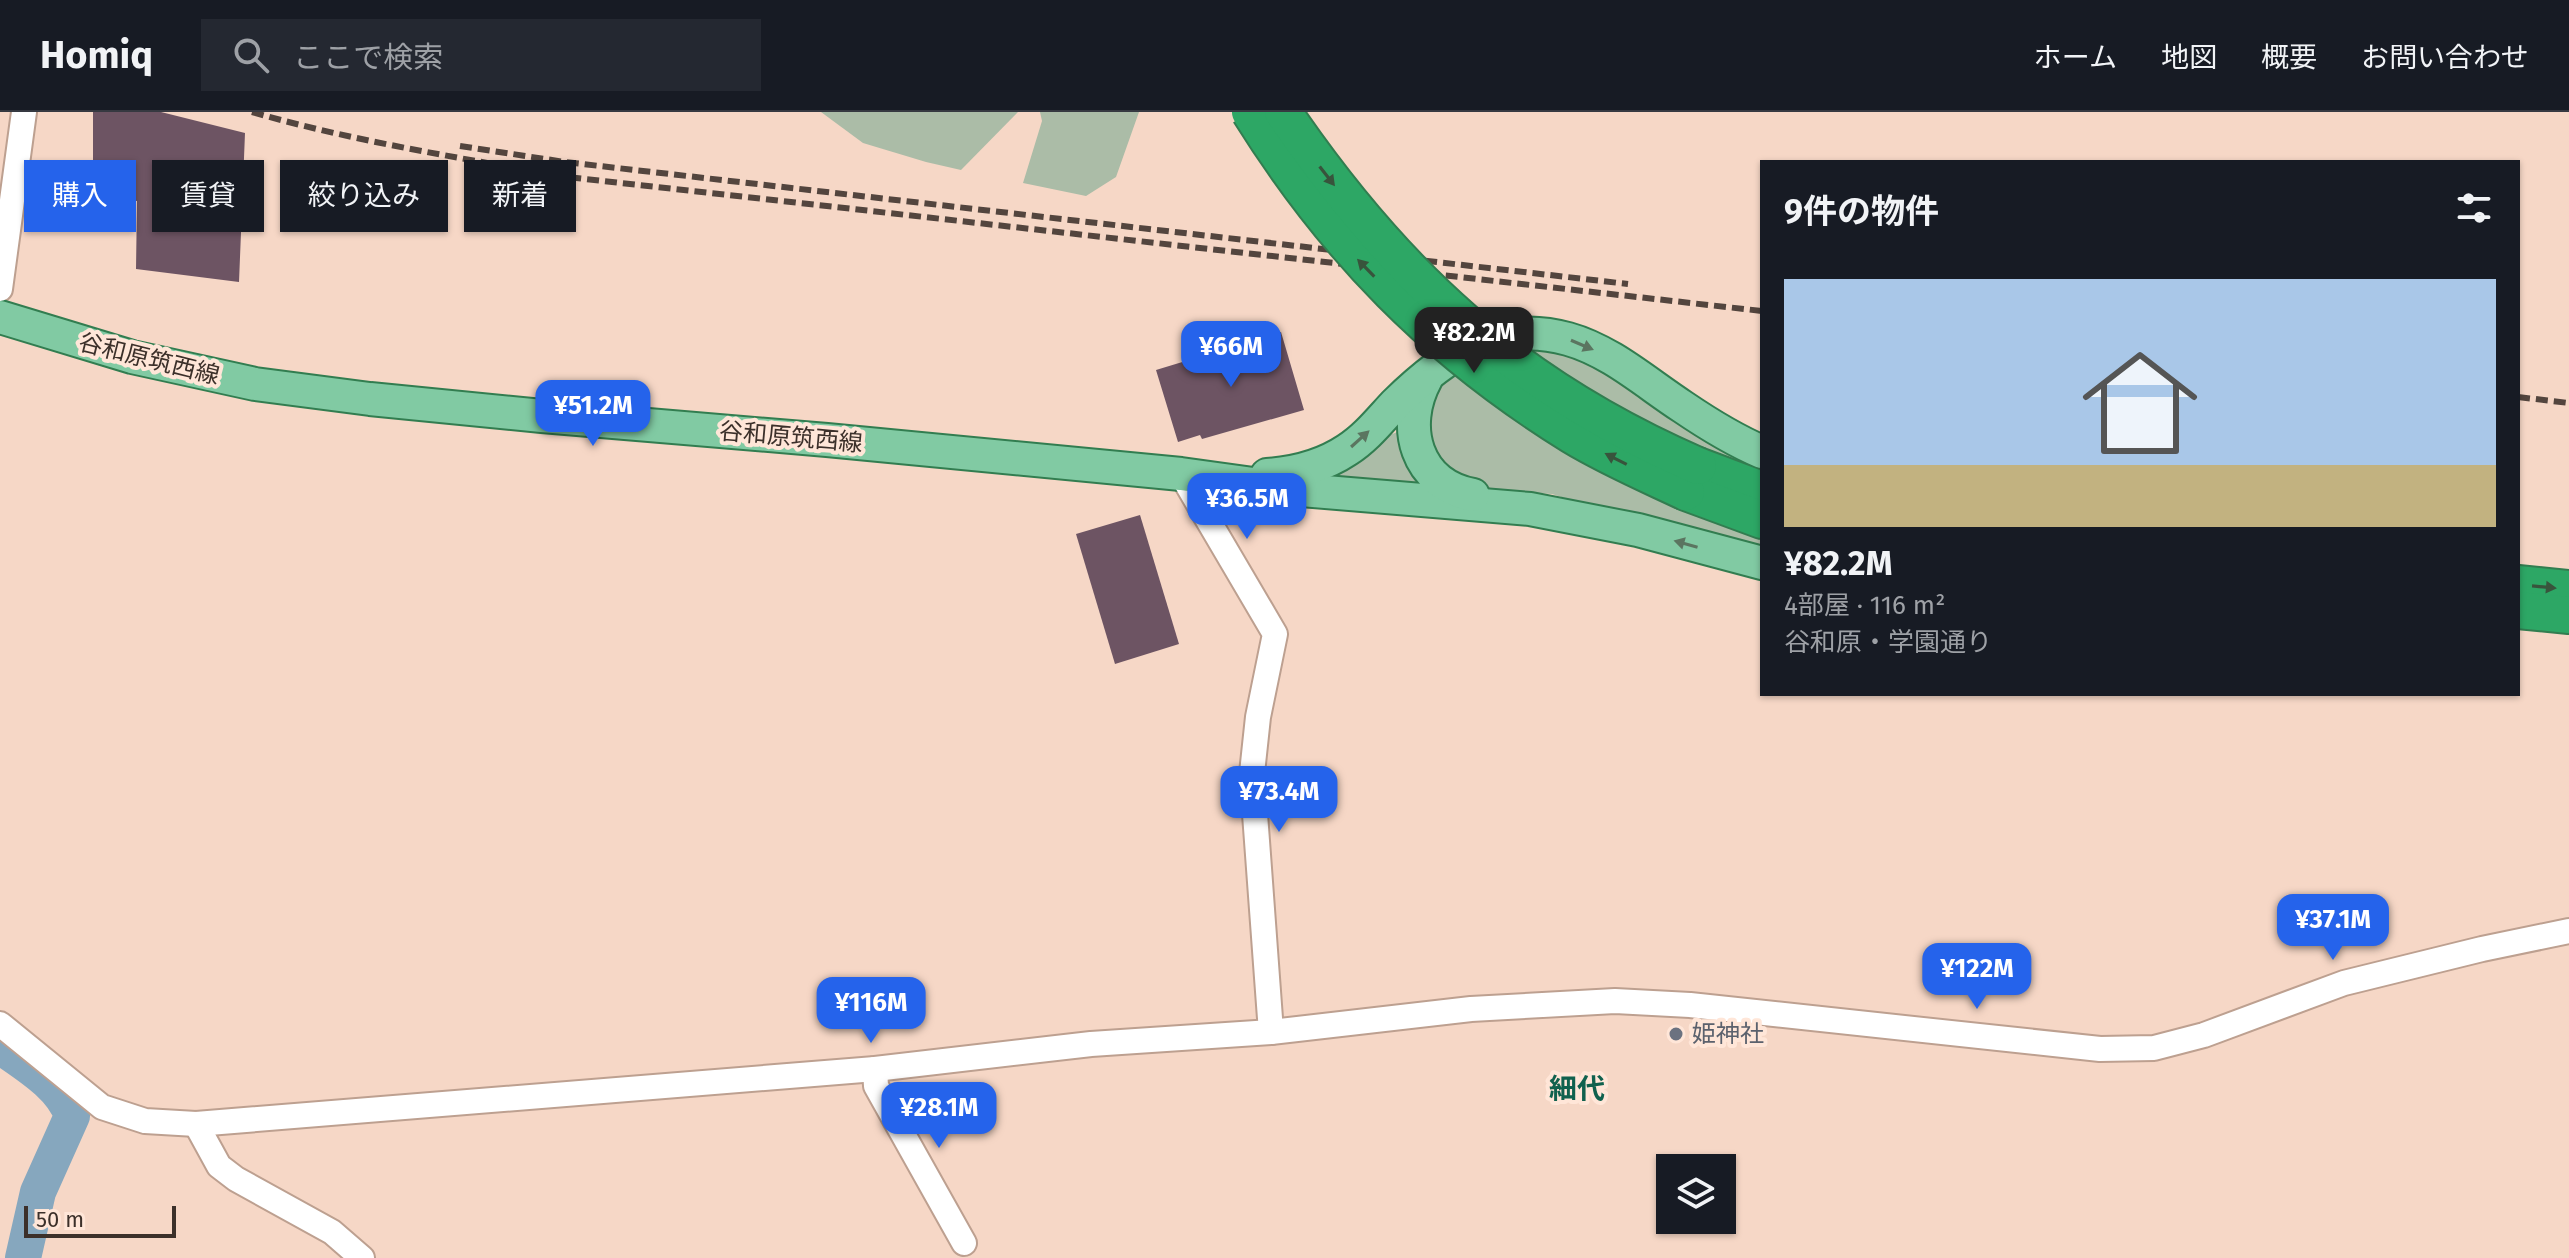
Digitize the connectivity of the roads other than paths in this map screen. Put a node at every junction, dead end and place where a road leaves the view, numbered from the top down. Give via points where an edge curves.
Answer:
1 (24, 112) edge
2 (1250, 112) edge
3 (1283, 112) edge
4 (0, 289) edge
5 (0, 317) edge
6 (1429, 373) junction
7 (1760, 451) edge
8 (1194, 476) junction
9 (1692, 479) junction
10 (1760, 490) edge
11 (1530, 509) junction
12 (1760, 519) edge
13 (1760, 562) edge
14 (2520, 584) edge
15 (2569, 589) edge
16 (2520, 610) edge
17 (2569, 615) edge
18 (2569, 931) edge
19 (0, 1024) edge
20 (1271, 1032) junction
21 (875, 1069) junction
22 (196, 1124) junction
23 (964, 1243) dead end
24 (362, 1258) edge

1 - 4 street
9 -> 2 highway, bridge via 1617,460 1539,414 1422,323 1325,221
3 -> 9 highway, bridge via 1360,217 1461,320 1509,359
5 - 8 main road, 谷和原筑西線 via 147,361 269,386
6 -> 7 main road via 1477,343 1513,335 1567,339 1608,357
8 -> 6 main road via 1284,474 1314,467 1360,440
6 - 11 main road via 1413,425 1429,471 1449,488
8 - 11 main road
8 - 20 street via 1275,634 1252,773
9 - 10 highway
9 - 12 highway
13 -> 11 main road
14 -> 15 highway
16 - 17 highway
18 - 20 street via 2344,983 2154,1048 2100,1049 1615,1001 1471,1009
19 - 22 street via 102,1107 145,1121
20 - 21 street via 1091,1044
21 - 22 street
21 - 23 street via 876,1086
22 - 24 street via 219,1166 332,1232

